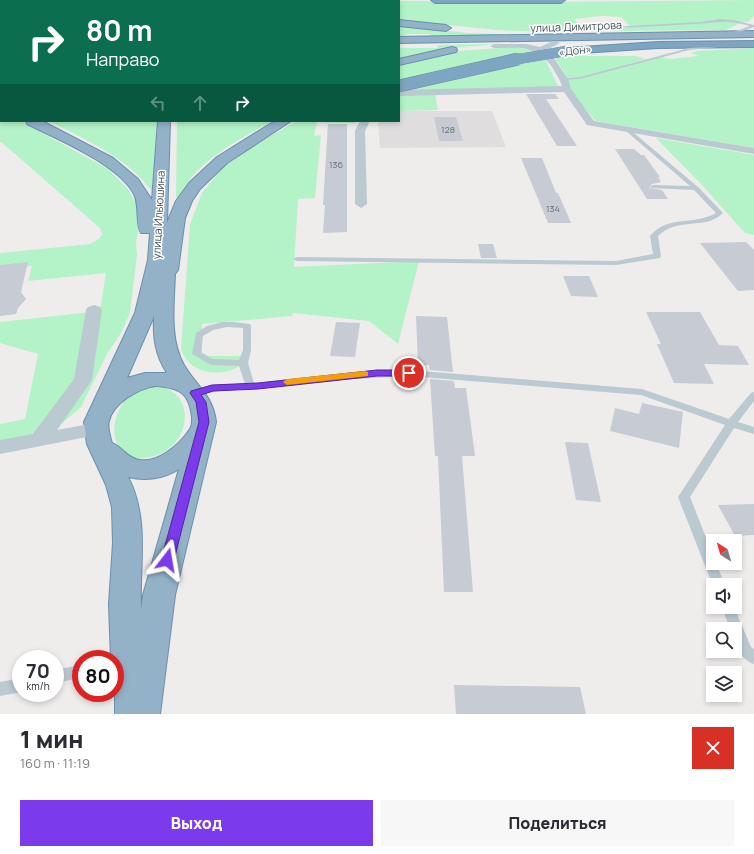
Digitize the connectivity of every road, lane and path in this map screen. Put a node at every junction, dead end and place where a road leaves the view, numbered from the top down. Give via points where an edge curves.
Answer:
1 (435, 0) edge
2 (561, 0) edge
3 (400, 23) edge
4 (754, 26) edge
5 (613, 27) dead end
6 (719, 34) junction
7 (732, 34) junction
8 (754, 34) edge
9 (754, 39) edge
10 (400, 40) edge
11 (606, 40) junction
12 (556, 43) junction
13 (400, 44) edge
14 (754, 45) edge
15 (494, 46) junction
16 (541, 50) junction
17 (400, 62) edge
18 (564, 79) junction
19 (400, 86) edge
20 (567, 89) junction
21 (400, 93) edge
22 (34, 122) edge
23 (164, 122) edge
24 (172, 122) edge
25 (283, 122) edge
26 (365, 122) edge
27 (628, 130) junction
28 (754, 151) edge
29 (654, 187) dead end
30 (696, 188) junction
31 (361, 204) dead end
32 (297, 259) dead end
33 (157, 300) junction
34 (94, 310) dead end
35 (243, 363) junction
36 (250, 386) junction
37 (193, 392) junction
38 (754, 395) edge
39 (732, 422) junction
40 (97, 429) junction
41 (201, 430) junction
42 (754, 431) edge
43 (40, 439) junction
44 (0, 447) edge
45 (716, 578) edge
46 (731, 614) edge
47 (123, 650) edge
48 (754, 658) edge
49 (124, 671) edge
50 (12, 687) edge
51 (0, 689) edge
52 (133, 714) edge
53 (142, 714) edge

1 - 2 highway
3 - 6 highway via 519,33
4 - 5 lane via 743,22 712,19 700,23
4 - 7 lane
6 - 7 highway, улица Димитрова
6 - 10 highway, улица Димитрова
7 - 8 highway, улица Димитрова
9 - 11 highway, улица Димитрова
11 - 12 highway
11 - 13 highway, улица Димитрова
12 - 15 highway
12 - 16 street
14 - 18 lane via 689,49 580,78
14 - 19 highway, «Дон», bridge via 658,45 566,51 507,60
15 - 16 street via 526,46
15 - 17 highway via 445,51
16 - 18 street
18 - 20 street
20 - 21 street
20 - 27 street via 591,123
22 - 33 highway via 114,166 135,184 144,200 147,214 146,252
23 - 33 highway, улица Ильюшина
24 - 33 highway, улица Ильюшина via 166,224
25 - 33 highway via 220,162 207,172 191,192 177,218
26 - 31 street via 360,132
27 - 28 street
27 - 30 lane
29 - 30 lane
30 - 32 lane via 720,214 712,220 661,227 654,236 657,256 616,263
33 - 37 highway via 168,353 176,370
33 - 40 highway via 140,326
34 - 43 street via 83,380
35 - 35 lane via 211,362 196,354 199,335 211,326 247,326 247,350
35 - 36 lane
36 - 37 lane
36 - 39 lane via 377,373 409,373 642,392
37 - 40 highway via 176,381 165,379 132,385 110,401
37 - 41 highway via 201,402 204,413
38 - 39 lane
39 - 42 lane
39 - 45 lane via 684,497
40 - 41 highway via 119,464 134,470 149,470 171,463 189,448
40 - 43 street
40 - 47 highway via 121,488 127,510 128,554
41 - 53 highway via 159,595
43 - 44 street
46 - 48 lane via 746,652
49 - 52 highway
50 - 51 lane

